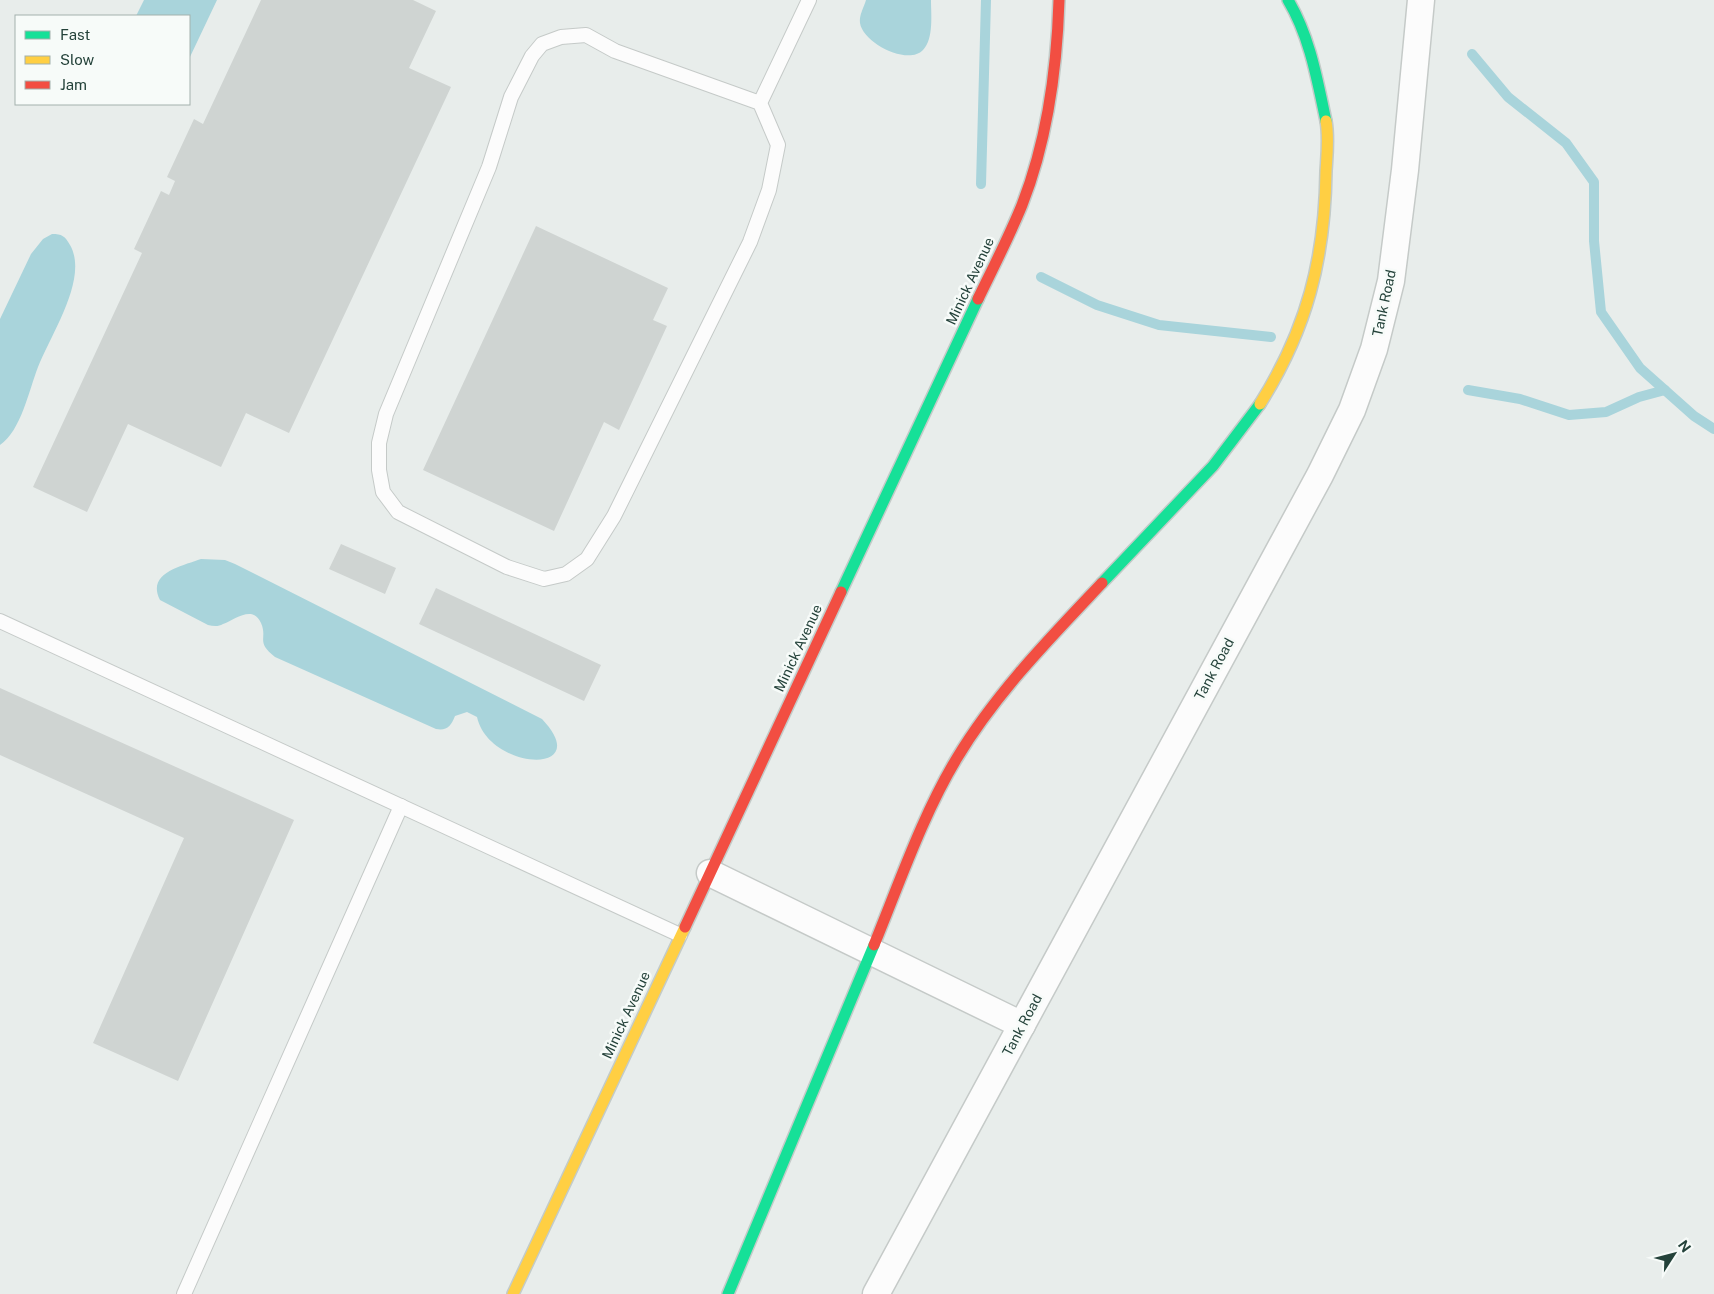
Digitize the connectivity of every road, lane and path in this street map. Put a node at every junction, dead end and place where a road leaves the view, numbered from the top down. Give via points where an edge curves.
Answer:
1 (809, 0) edge
2 (1059, 0) edge
3 (1288, 0) edge
4 (1421, 0) edge
5 (760, 103) junction
6 (0, 621) edge
7 (401, 806) junction
8 (710, 872) junction
9 (680, 935) junction
10 (871, 951) junction
11 (1022, 1025) junction
12 (184, 1294) edge
13 (513, 1294) edge
14 (728, 1294) edge
15 (876, 1294) edge

1 - 5 lane
2 - 8 street, Minick Avenue via 1053,89 1040,151 1022,205
3 - 10 street via 1299,18 1316,69 1328,127 1319,261 1303,320 1285,361 1253,414 1213,466 1052,636 1000,698 956,758 921,831
4 - 11 street, Tank Road via 1391,281 1374,349 1352,410 1320,475
5 - 5 lane via 778,145 769,190 750,242 614,516 587,559 566,574 544,579 507,567 398,512 382,492 379,470 379,443 386,414 489,166 511,97 542,44 561,37 586,35 615,51
6 - 7 lane
7 - 9 lane
7 - 12 lane
8 - 9 street, Minick Avenue
8 - 10 street
9 - 13 street, Minick Avenue
10 - 11 street
10 - 14 street
11 - 15 street, Tank Road

